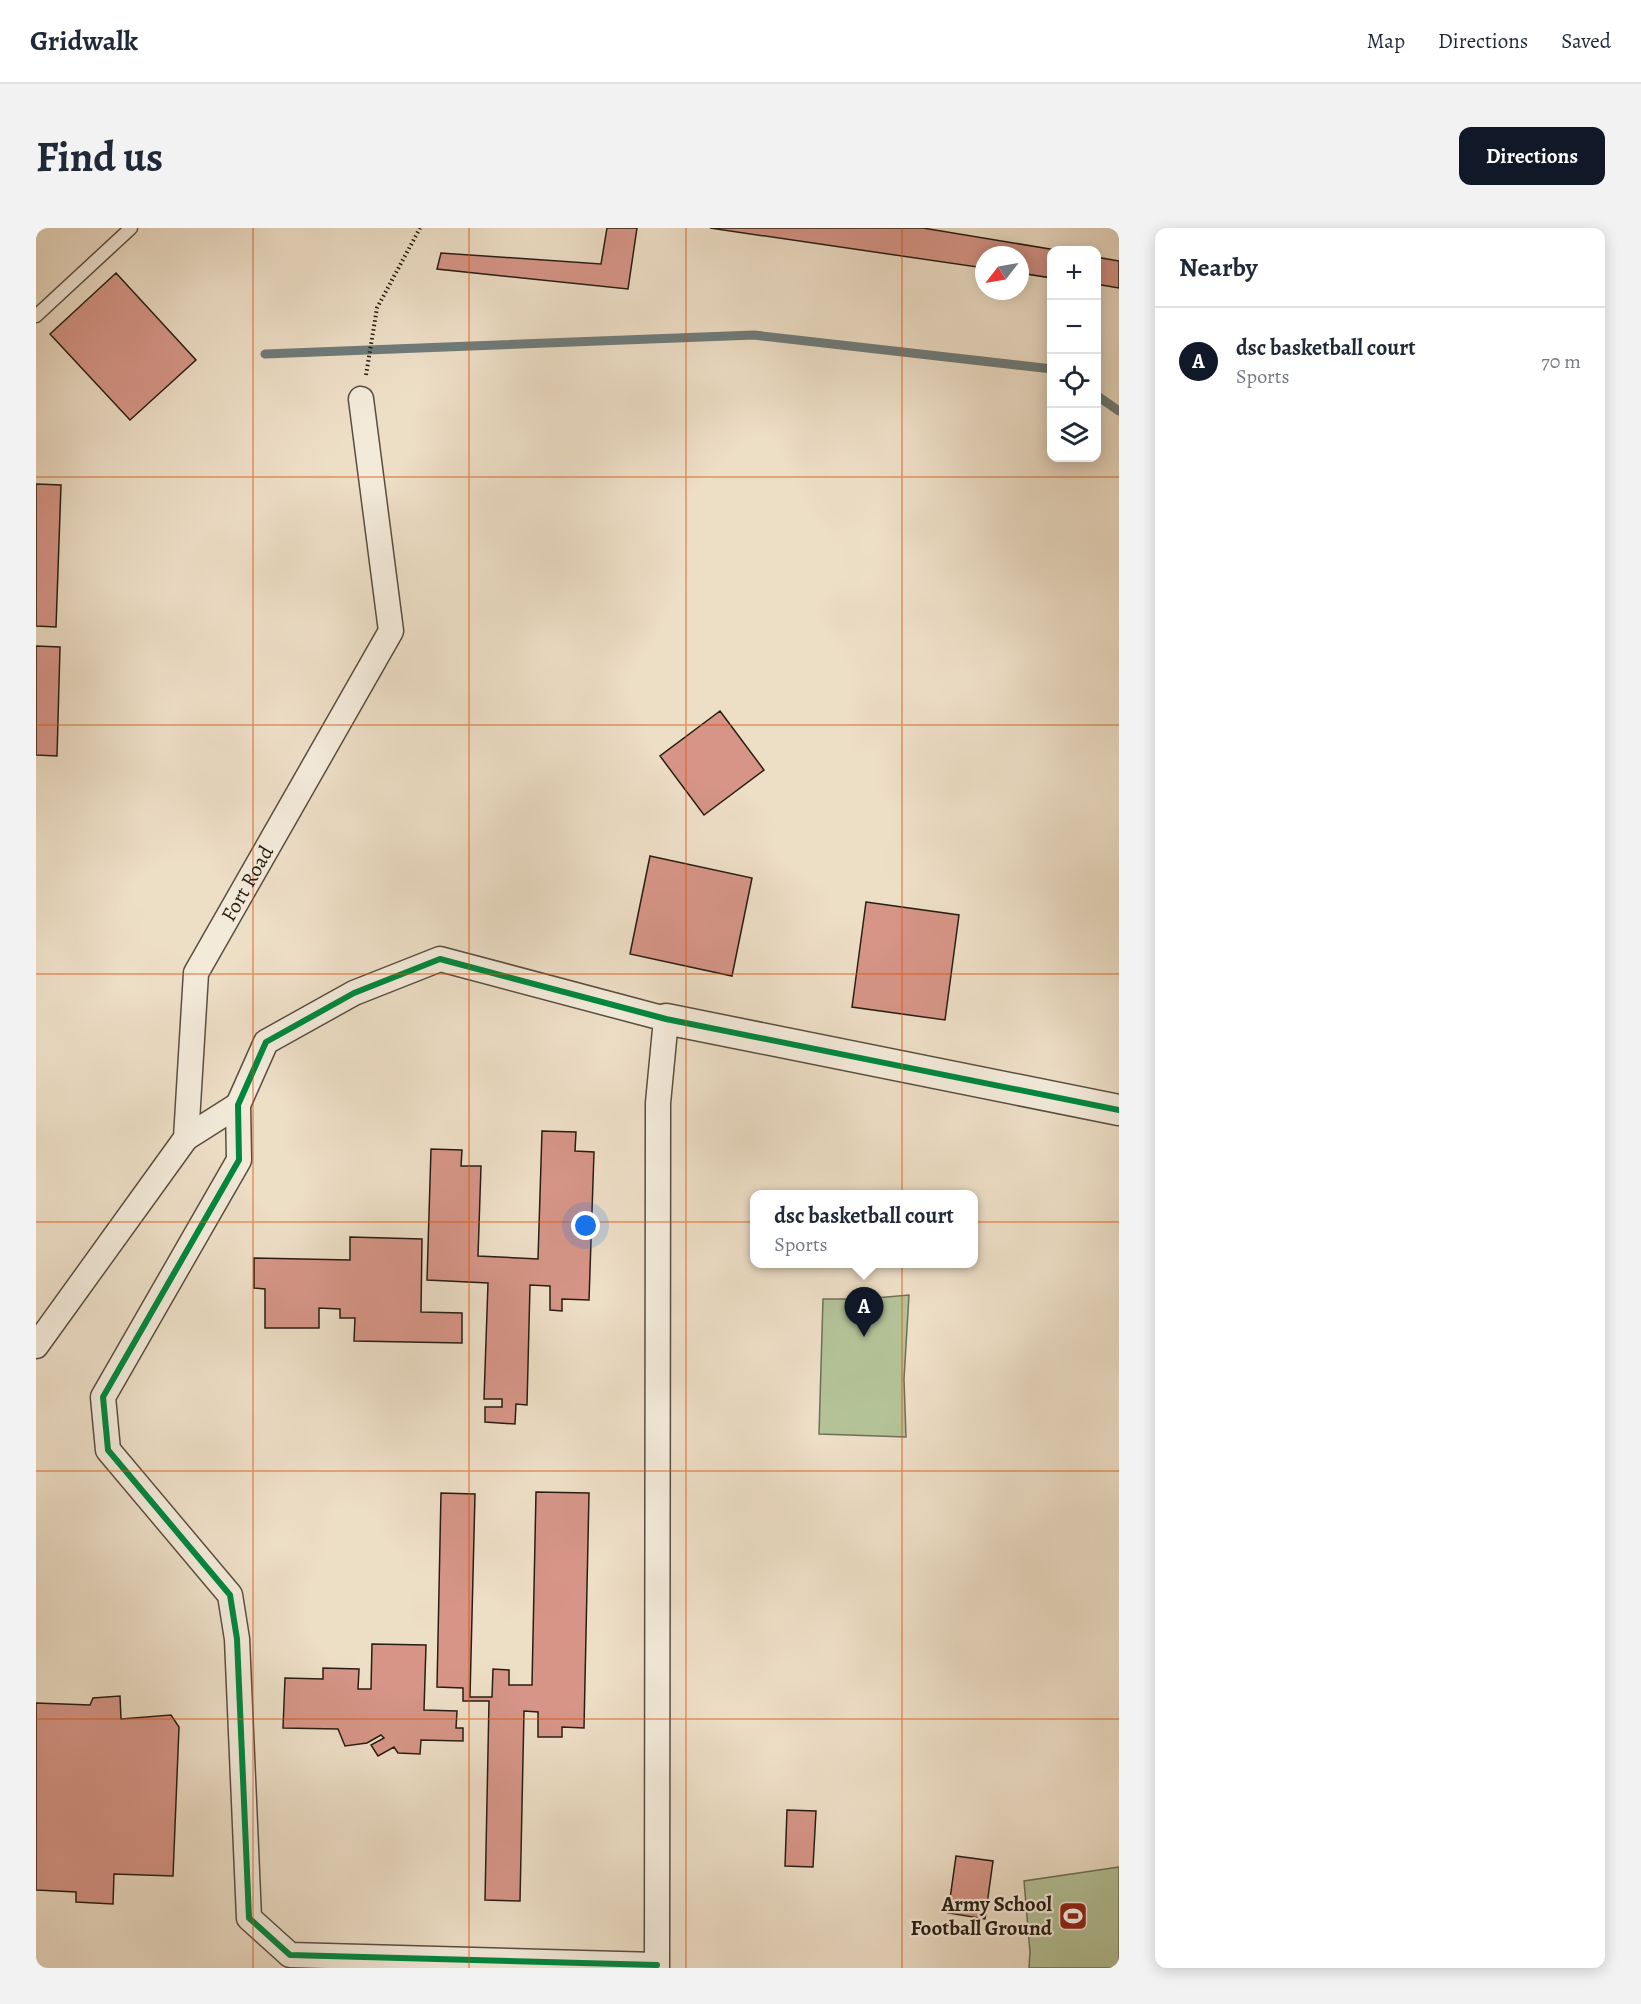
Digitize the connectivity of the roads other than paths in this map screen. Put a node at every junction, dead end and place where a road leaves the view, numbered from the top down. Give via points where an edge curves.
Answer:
1 (131, 228) edge
2 (36, 316) edge
3 (362, 399) road end
4 (666, 1019) junction
5 (238, 1105) junction
6 (1119, 1110) edge
7 (186, 1138) junction
8 (36, 1346) edge
9 (657, 1966) edge

1 - 2 lane
3 - 7 street, Fort Road via 391,631 196,973
4 - 5 street via 440,959 354,993 266,1042
4 - 6 street
4 - 9 street via 658,1103
5 - 7 street
5 - 9 street via 238,1160 103,1397 108,1449 230,1595 237,1639 249,1918 290,1955
7 - 8 street

